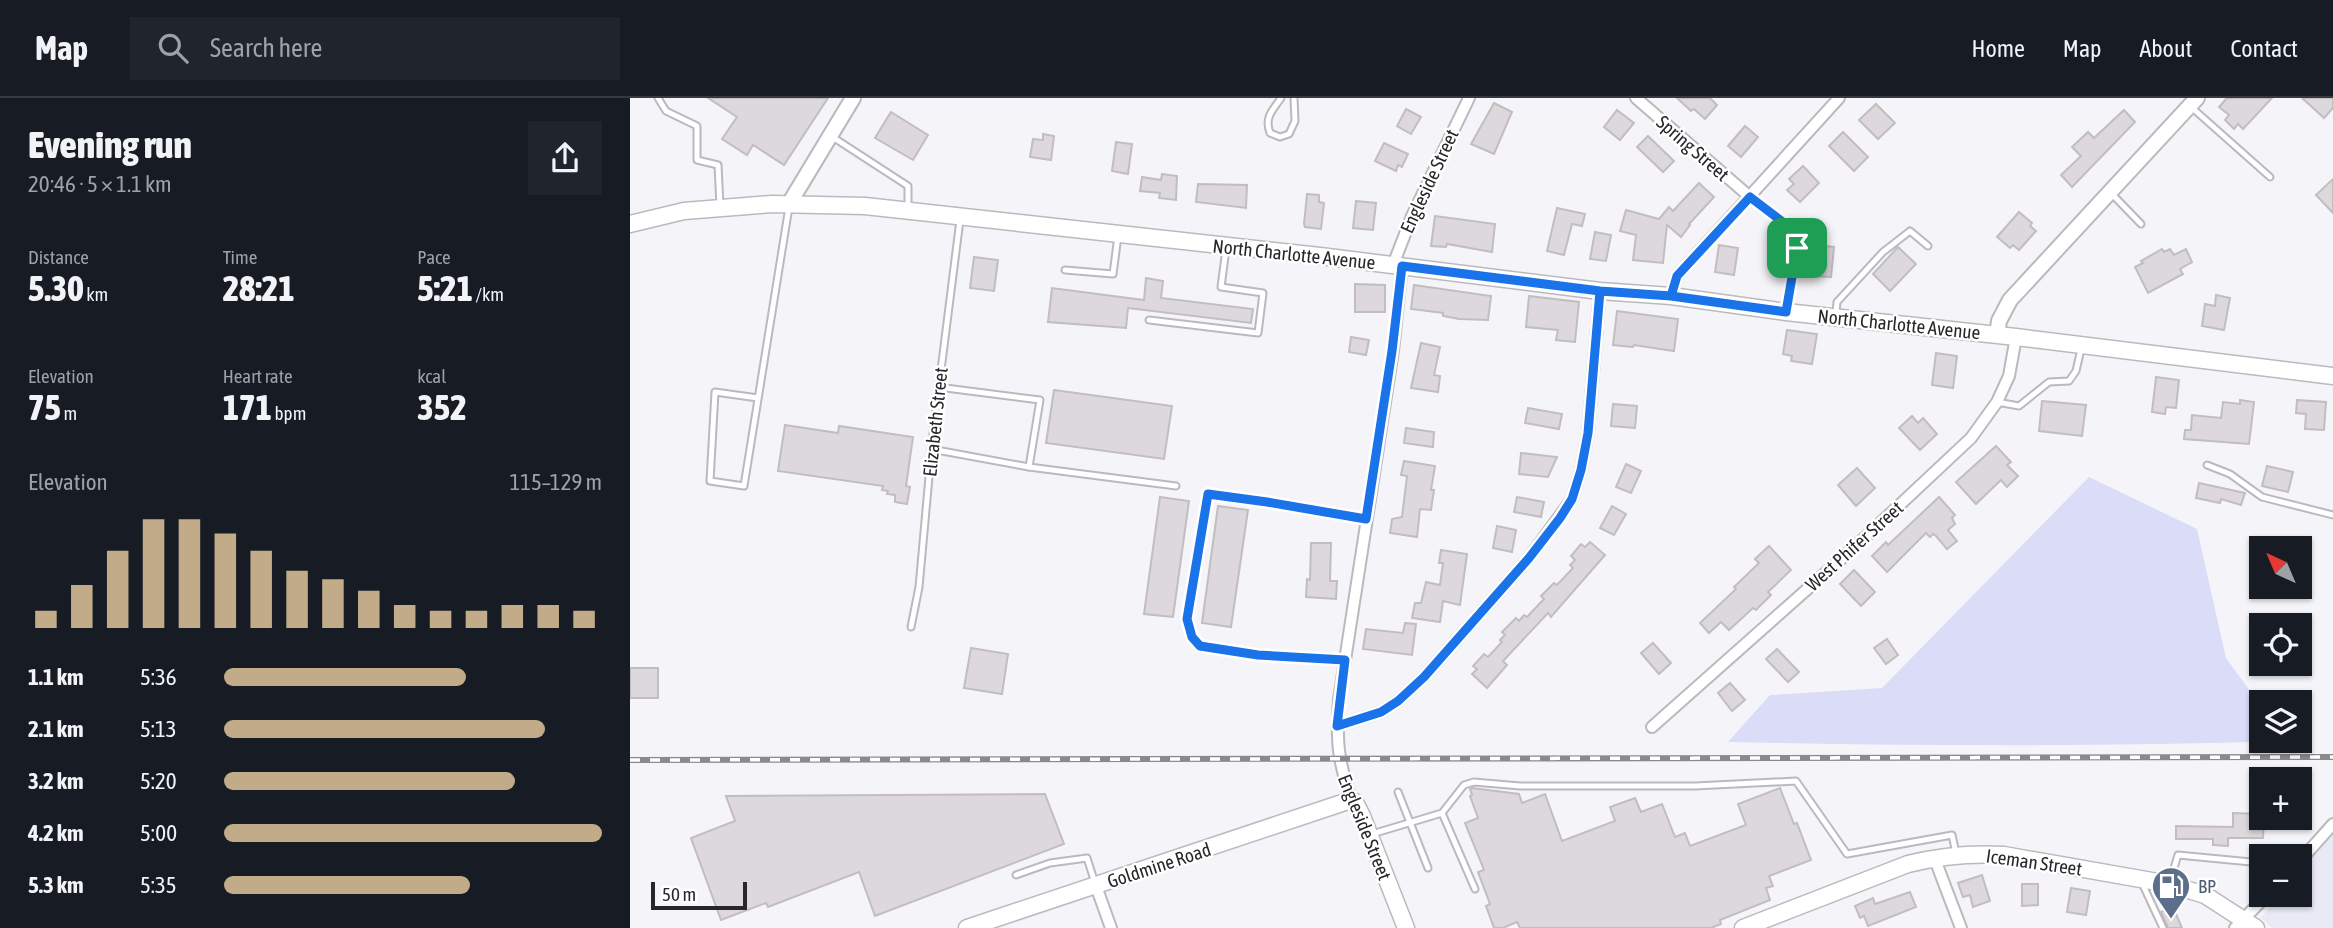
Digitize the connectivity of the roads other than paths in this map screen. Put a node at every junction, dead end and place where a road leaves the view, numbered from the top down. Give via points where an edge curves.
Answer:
1 (658, 98) edge
2 (853, 98) edge
3 (1281, 98) edge
4 (1294, 98) edge
5 (1469, 98) edge
6 (1636, 98) edge
7 (1839, 98) edge
8 (2194, 102) edge
9 (831, 136) junction
10 (2270, 177) dead end
11 (2110, 192) junction
12 (1750, 197) junction
13 (789, 204) junction
14 (720, 208) junction
15 (908, 212) junction
16 (961, 217) junction
17 (630, 224) edge
18 (2141, 224) dead end
19 (1118, 233) junction
20 (1226, 246) junction
21 (1927, 246) dead end
22 (1398, 265) junction
23 (1065, 270) dead end
24 (1600, 291) junction
25 (1671, 296) junction
26 (1786, 312) junction
27 (1836, 317) junction
28 (1149, 320) dead end
29 (1997, 335) junction
30 (2016, 337) junction
31 (2082, 345) junction
32 (2333, 376) edge
33 (938, 387) junction
34 (758, 398) junction
35 (1997, 402) junction
36 (931, 449) junction
37 (2207, 465) dead end
38 (1030, 467) junction
39 (1176, 486) dead end
40 (2333, 515) edge
41 (1366, 519) junction
42 (911, 627) dead end
43 (1345, 660) junction
44 (1337, 726) junction
45 (1652, 727) dead end
46 (1398, 792) dead end
47 (1351, 800) junction
48 (1442, 813) junction
49 (1410, 822) junction
50 (2333, 824) edge
51 (1369, 835) junction
52 (2312, 848) edge
53 (1956, 855) junction
54 (1934, 857) junction
55 (2249, 862) edge
56 (1428, 868) dead end
57 (1016, 875) dead end
58 (2140, 879) junction
59 (2169, 884) junction
60 (1096, 886) junction
61 (1475, 889) dead end
62 (2258, 907) edge
63 (2245, 925) edge
64 (967, 928) edge
65 (1111, 928) edge
66 (1406, 928) edge
67 (1743, 928) edge
68 (1961, 928) edge
69 (2162, 928) edge

1 - 14 lane via 666,111 698,126 697,160 718,165
2 - 9 street
3 - 4 lane via 1267,124 1270,133 1280,137 1290,134 1295,121
5 - 22 street, Engleside Street via 1412,216
6 - 12 street, Spring Street
7 - 12 street
8 - 10 lane
8 - 11 street
9 - 13 street
9 - 15 lane via 908,187
11 - 18 lane
11 - 29 street via 2010,300 1998,321
12 - 25 street via 1677,276
12 - 26 lane via 1792,229 1798,240
13 - 14 main road, North Charlotte Avenue
13 - 15 main road, North Charlotte Avenue
13 - 34 lane
14 - 17 main road, North Charlotte Avenue
15 - 16 main road, North Charlotte Avenue
16 - 19 main road, North Charlotte Avenue
16 - 33 lane, Elizabeth Street
19 - 20 main road, North Charlotte Avenue
19 - 23 lane via 1113,274
20 - 22 main road, North Charlotte Avenue
20 - 28 lane via 1221,286 1263,293 1258,333
21 - 27 lane via 1910,231 1883,252 1838,302
22 - 24 main road, North Charlotte Avenue
22 - 41 street, Engleside Street via 1392,351
24 - 25 main road, North Charlotte Avenue
24 - 44 street via 1588,433 1572,499 1529,558 1424,677 1381,712
25 - 26 main road, North Charlotte Avenue
26 - 27 main road, North Charlotte Avenue
27 - 29 main road, North Charlotte Avenue
29 - 30 main road, North Charlotte Avenue
30 - 31 main road, North Charlotte Avenue
30 - 35 street, West Phifer Street
31 - 32 main road, North Charlotte Avenue
31 - 35 lane via 2076,372 2068,381 2049,382 2019,405
33 - 36 lane, Elizabeth Street
33 - 38 lane via 1040,400
34 - 34 lane via 715,392 710,481 744,486
35 - 45 street, West Phifer Street via 1970,438 1858,544
36 - 38 lane
36 - 42 lane, Elizabeth Street
37 - 40 lane via 2230,474 2262,498
38 - 39 lane
41 - 43 street, Engleside Street
41 - 43 lane via 1208,494 1187,619 1200,646
43 - 44 street, Engleside Street
44 - 47 street, Engleside Street via 1338,760
46 - 49 lane
47 - 51 main road, Engleside Street
47 - 60 main road, Goldmine Road
48 - 49 lane
48 - 53 lane via 1464,785 1474,782 1695,786 1796,780 1847,854 1952,835
48 - 61 lane
49 - 51 lane
49 - 56 lane
50 - 52 street
51 - 66 main road, Engleside Street
53 - 54 main road, Iceman Street
53 - 58 main road, Iceman Street via 2004,855
54 - 67 main road, Iceman Street
54 - 68 street
55 - 59 lane via 2178,855
57 - 60 lane via 1050,863 1087,858
58 - 59 main road, Iceman Street
58 - 69 lane
59 - 63 main road, Iceman Street via 2205,895
60 - 64 main road, Goldmine Road
60 - 65 street
62 - 63 street

